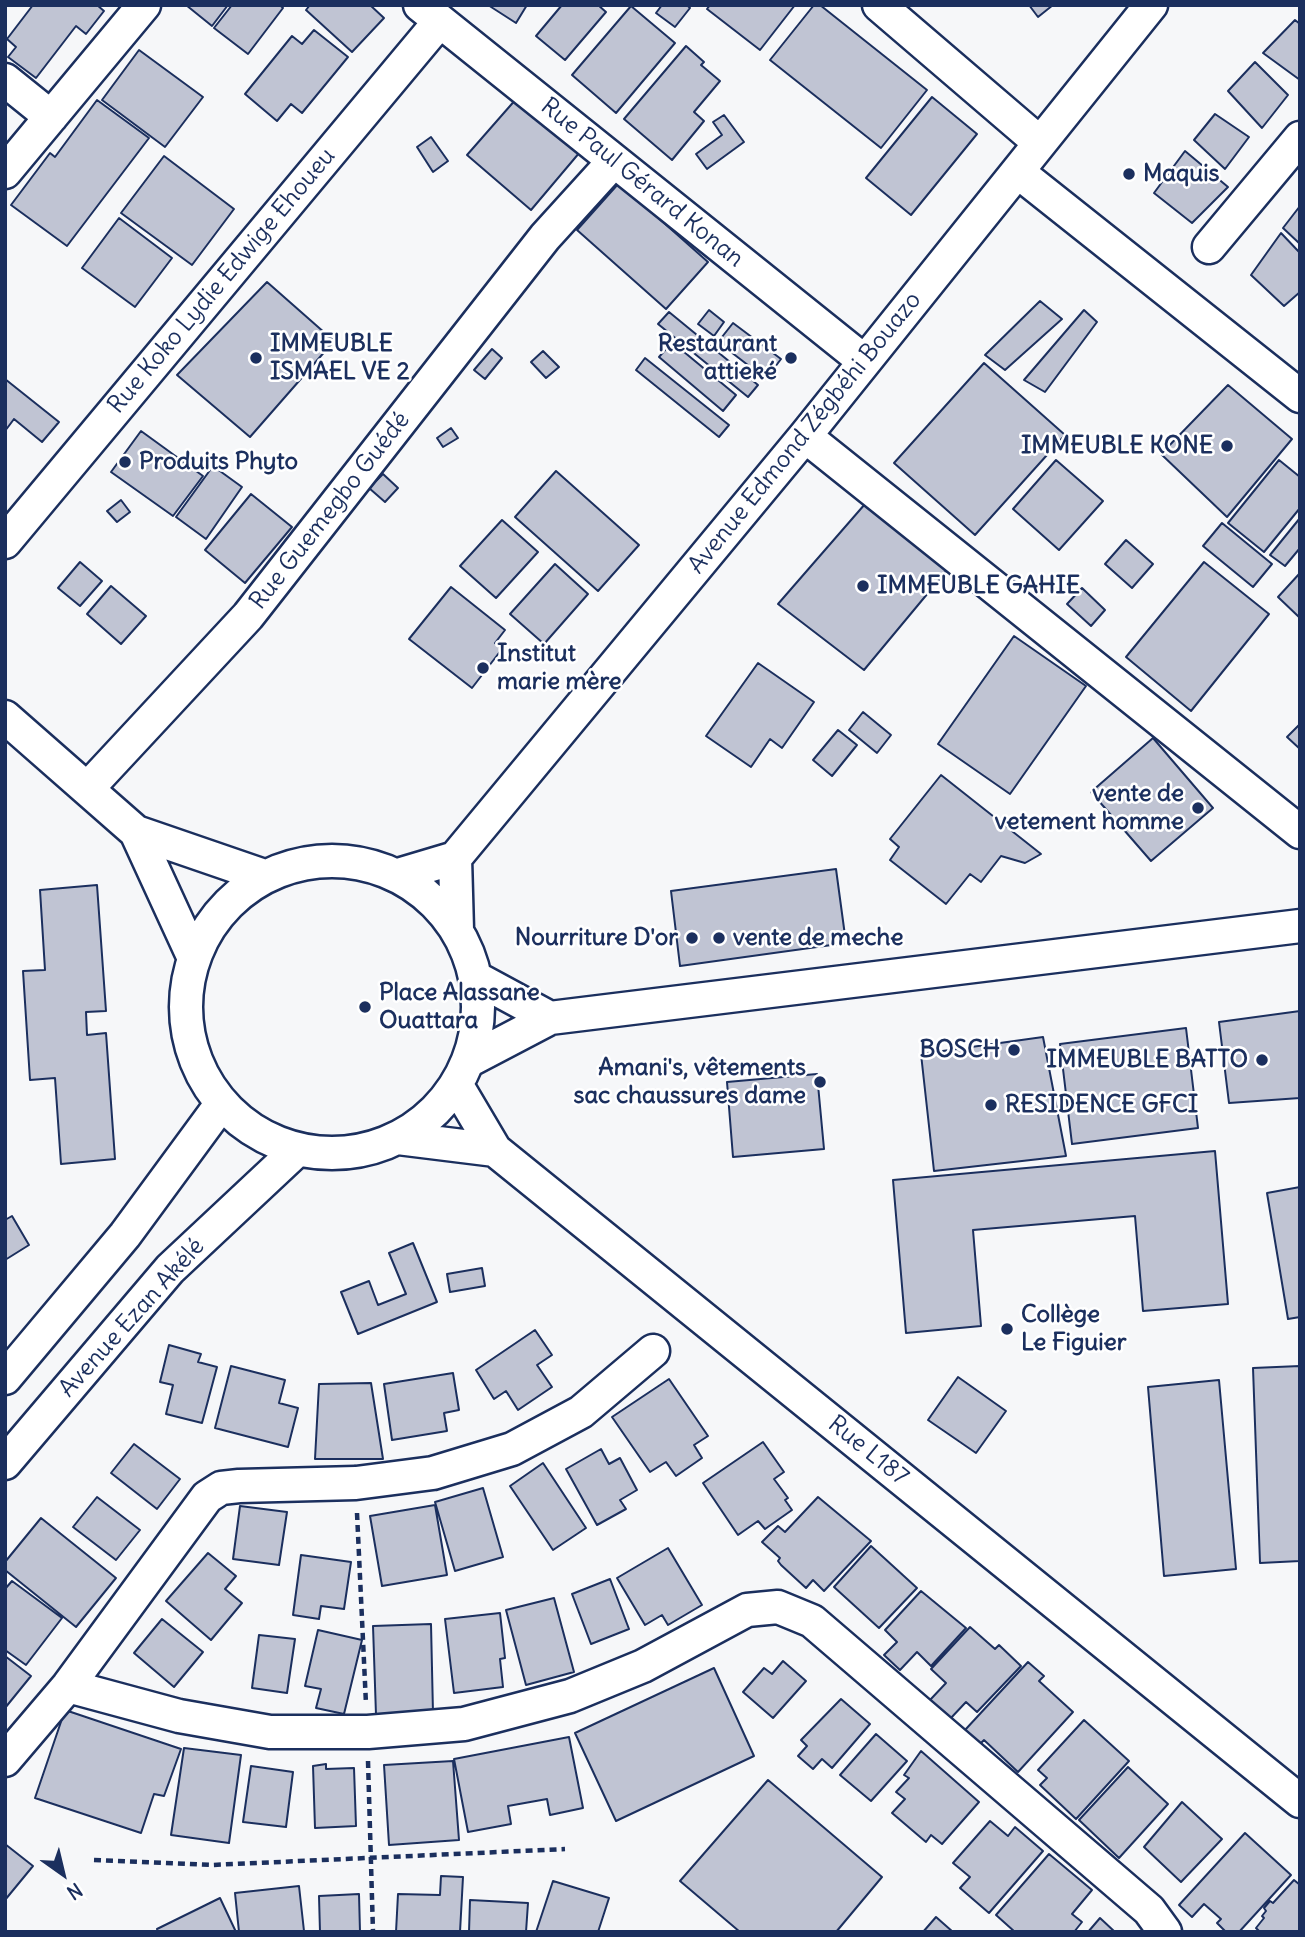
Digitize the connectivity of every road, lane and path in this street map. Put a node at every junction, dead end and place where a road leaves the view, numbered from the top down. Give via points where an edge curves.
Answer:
1 (144, 5) edge
2 (879, 5) edge
3 (1152, 5) edge
4 (430, 13) edge
5 (5, 80) edge
6 (51, 117) junction
7 (1300, 138) edge
8 (1040, 143) junction
9 (614, 161) junction
10 (5, 172) edge
11 (1018, 172) junction
12 (1209, 247) dead end
13 (864, 361) junction
14 (1300, 396) edge
15 (805, 436) junction
16 (5, 542) edge
17 (5, 717) edge
18 (88, 788) junction
19 (136, 832) junction
20 (1300, 832) edge
21 (455, 858) junction
22 (398, 875) junction
23 (264, 876) junction
24 (1300, 926) edge
25 (457, 930) junction
26 (193, 956) junction
27 (476, 978) junction
28 (550, 1018) junction
29 (462, 1072) junction
30 (222, 1103) junction
31 (398, 1138) junction
32 (297, 1150) junction
33 (495, 1150) junction
34 (653, 1351) dead end
35 (5, 1378) edge
36 (5, 1463) edge
37 (68, 1686) junction
38 (5, 1760) edge
39 (1300, 1801) edge
40 (565, 1849) dead end
41 (94, 1860) dead end
42 (1165, 1932) edge

1 - 6 street
2 - 8 street
3 - 8 street, Avenue Edmond Zégbéhi Bouazo
4 - 9 street, Rue Paul Gérard Konan
4 - 16 street, Rue Koko Lydie Edwige Ehoueu
5 - 6 street
6 - 10 street
7 - 12 street
8 - 11 street, Avenue Edmond Zégbéhi Bouazo
9 - 13 street, Rue Paul Gérard Konan
9 - 18 street, Rue Guemegbo Guédé via 545,237 248,616
11 - 13 street, Avenue Edmond Zégbéhi Bouazo
11 - 14 street
13 - 15 street, Avenue Edmond Zégbéhi Bouazo
15 - 20 street
15 - 21 street, Avenue Edmond Zégbéhi Bouazo
17 - 18 street
18 - 19 street
19 - 23 street
19 - 26 street
21 - 22 street
21 - 25 street
22 - 23 street via 365,863 331,860 296,864
22 - 25 street via 432,898
23 - 26 street via 221,910
24 - 28 street
25 - 27 street
26 - 30 street via 184,1015 199,1068
27 - 28 street
27 - 29 street via 478,1020
28 - 29 street
29 - 31 street via 431,1115
29 - 33 street, Rue L187
30 - 32 street via 257,1135
30 - 35 street via 125,1235
31 - 32 street via 348,1153
31 - 33 street
32 - 36 street, Avenue Ezan Akélé via 170,1269
33 - 39 street, Rue L187
34 - 37 street via 581,1412 512,1448 433,1473 356,1483 221,1488 196,1509
37 - 38 street
37 - 42 street via 179,1716 270,1732 368,1732 464,1724 570,1696 643,1666 747,1610 778,1607 812,1621 1149,1910
40 - 41 path via 212,1865

